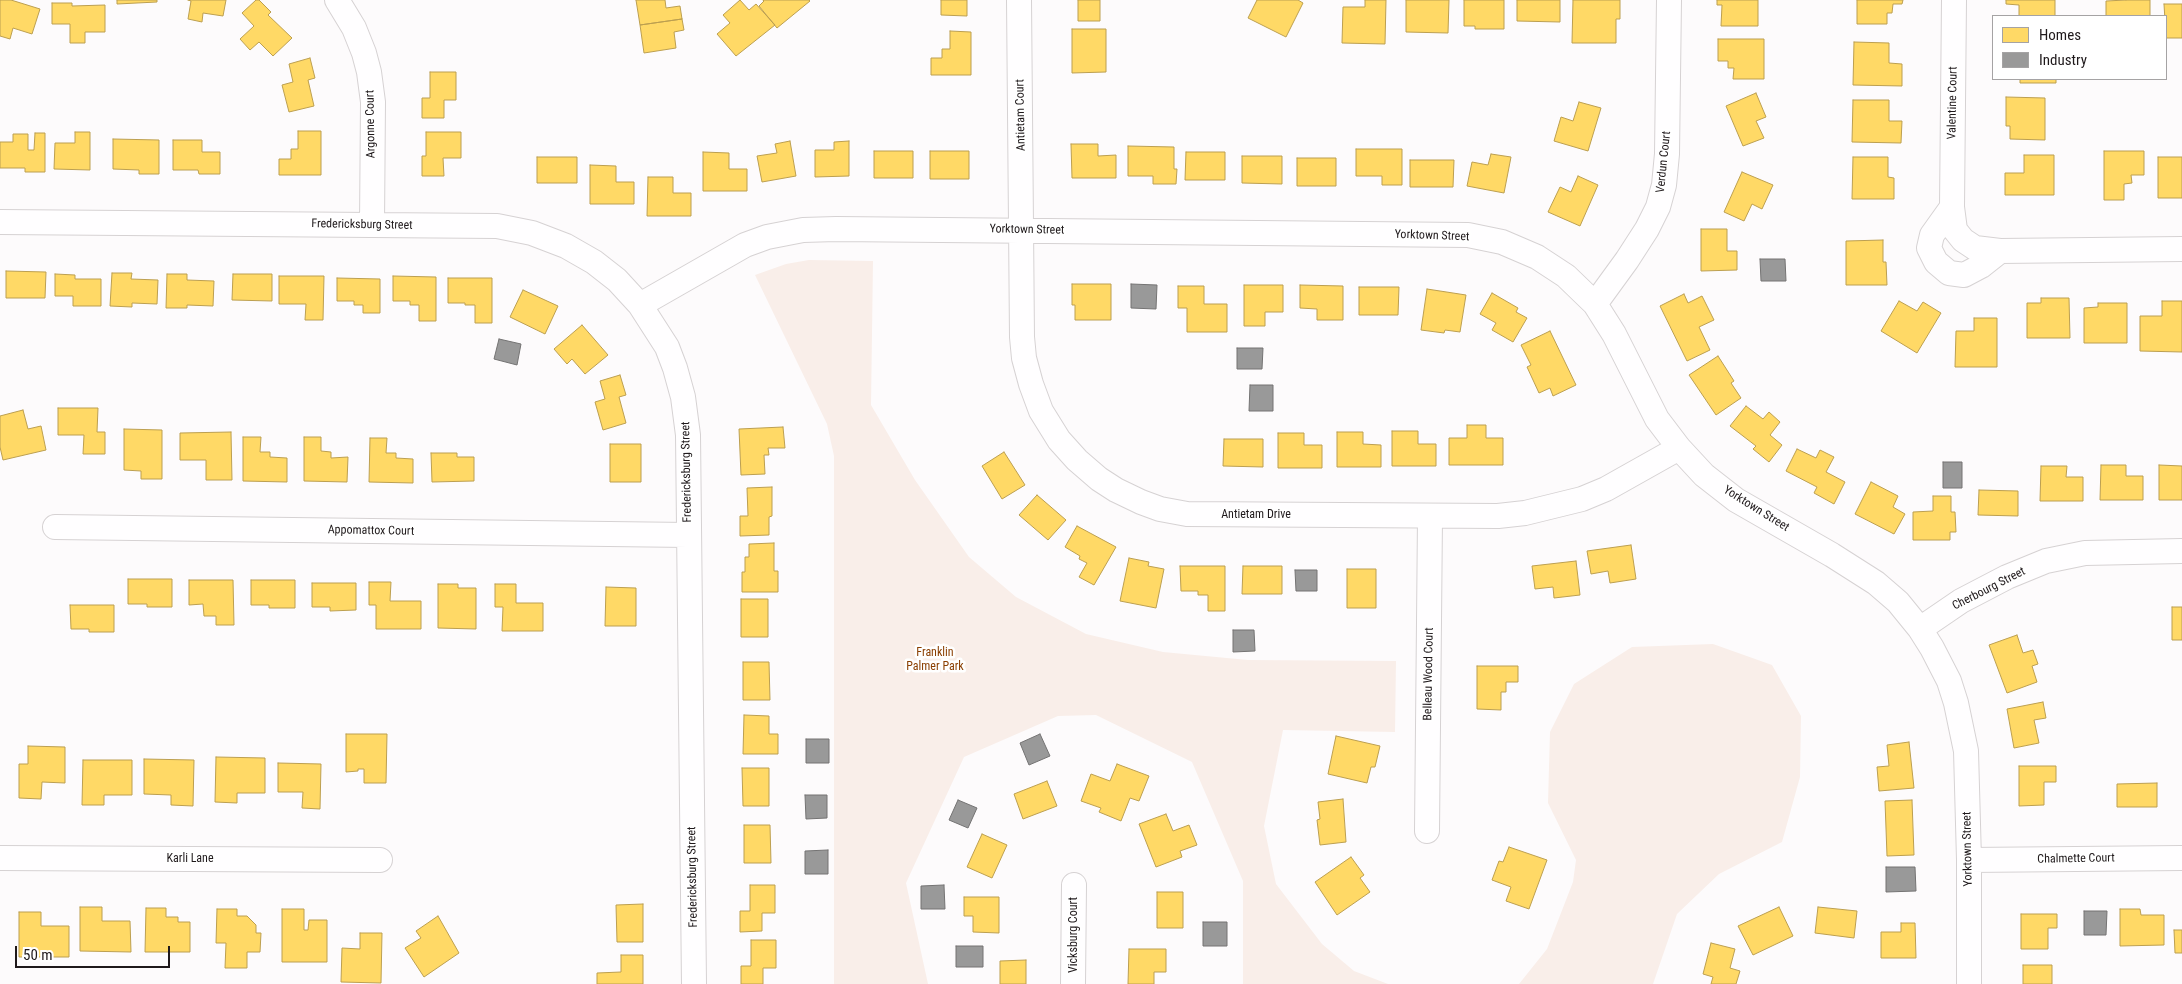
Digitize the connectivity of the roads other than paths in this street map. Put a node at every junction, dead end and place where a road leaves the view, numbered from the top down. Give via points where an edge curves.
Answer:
1 (337, 0) edge
2 (1019, 0) edge
3 (1669, 0) edge
4 (1954, 0) edge
5 (1952, 207) junction
6 (0, 222) edge
7 (372, 224) junction
8 (1023, 230) junction
9 (2182, 250) edge
10 (2000, 251) junction
11 (1595, 304) junction
12 (640, 305) junction
13 (1679, 448) junction
14 (1430, 517) junction
15 (55, 527) dead end
16 (688, 535) junction
17 (2182, 551) edge
18 (1920, 629) junction
19 (1427, 831) dead end
20 (0, 858) edge
21 (2182, 858) edge
22 (380, 860) dead end
23 (1969, 860) junction
24 (1074, 885) dead end
25 (694, 984) edge
26 (1073, 984) edge
27 (1970, 984) edge

1 - 7 street, Argonne Court via 354,28 369,72 373,102
2 - 8 street, Antietam Court
3 - 11 street, Verdun Court via 1664,185 1658,208 1647,229
4 - 5 street, Valentine Court
5 - 10 street, Valentine Court via 1955,230 1963,240 1975,248
5 - 10 street via 1932,235 1929,248 1936,262 1949,273 1964,275
6 - 7 street, Fredericksburg Street
7 - 12 street, Fredericksburg Street via 497,226 532,234 566,246 594,262 617,280
8 - 11 street, Yorktown Street via 1468,235 1502,242 1537,257 1566,276
8 - 12 street, Yorktown Street via 836,229 803,230 767,237 745,245
8 - 14 street, Antietam Drive via 1022,337 1031,384 1041,411 1059,440 1100,479 1141,502 1187,514
9 - 10 street, Valentine Court
11 - 13 street, Yorktown Street via 1657,419
12 - 16 street, Fredericksburg Street via 667,347 683,397 688,435
13 - 14 street, Antietam Drive via 1606,489 1557,506 1498,516
13 - 18 street, Yorktown Street via 1736,500 1876,583 1898,602
14 - 19 street, Belleau Wood Court
15 - 16 street, Appomattox Court
16 - 25 street, Fredericksburg Street
17 - 18 street, Cherbourg Street via 2085,553 2046,561 1961,601
18 - 23 street, Yorktown Street via 1948,681 1962,726 1966,750
20 - 22 street, Karli Lane
21 - 23 street, Chalmette Court
23 - 27 street, Yorktown Street
24 - 26 street, Vicksburg Court

